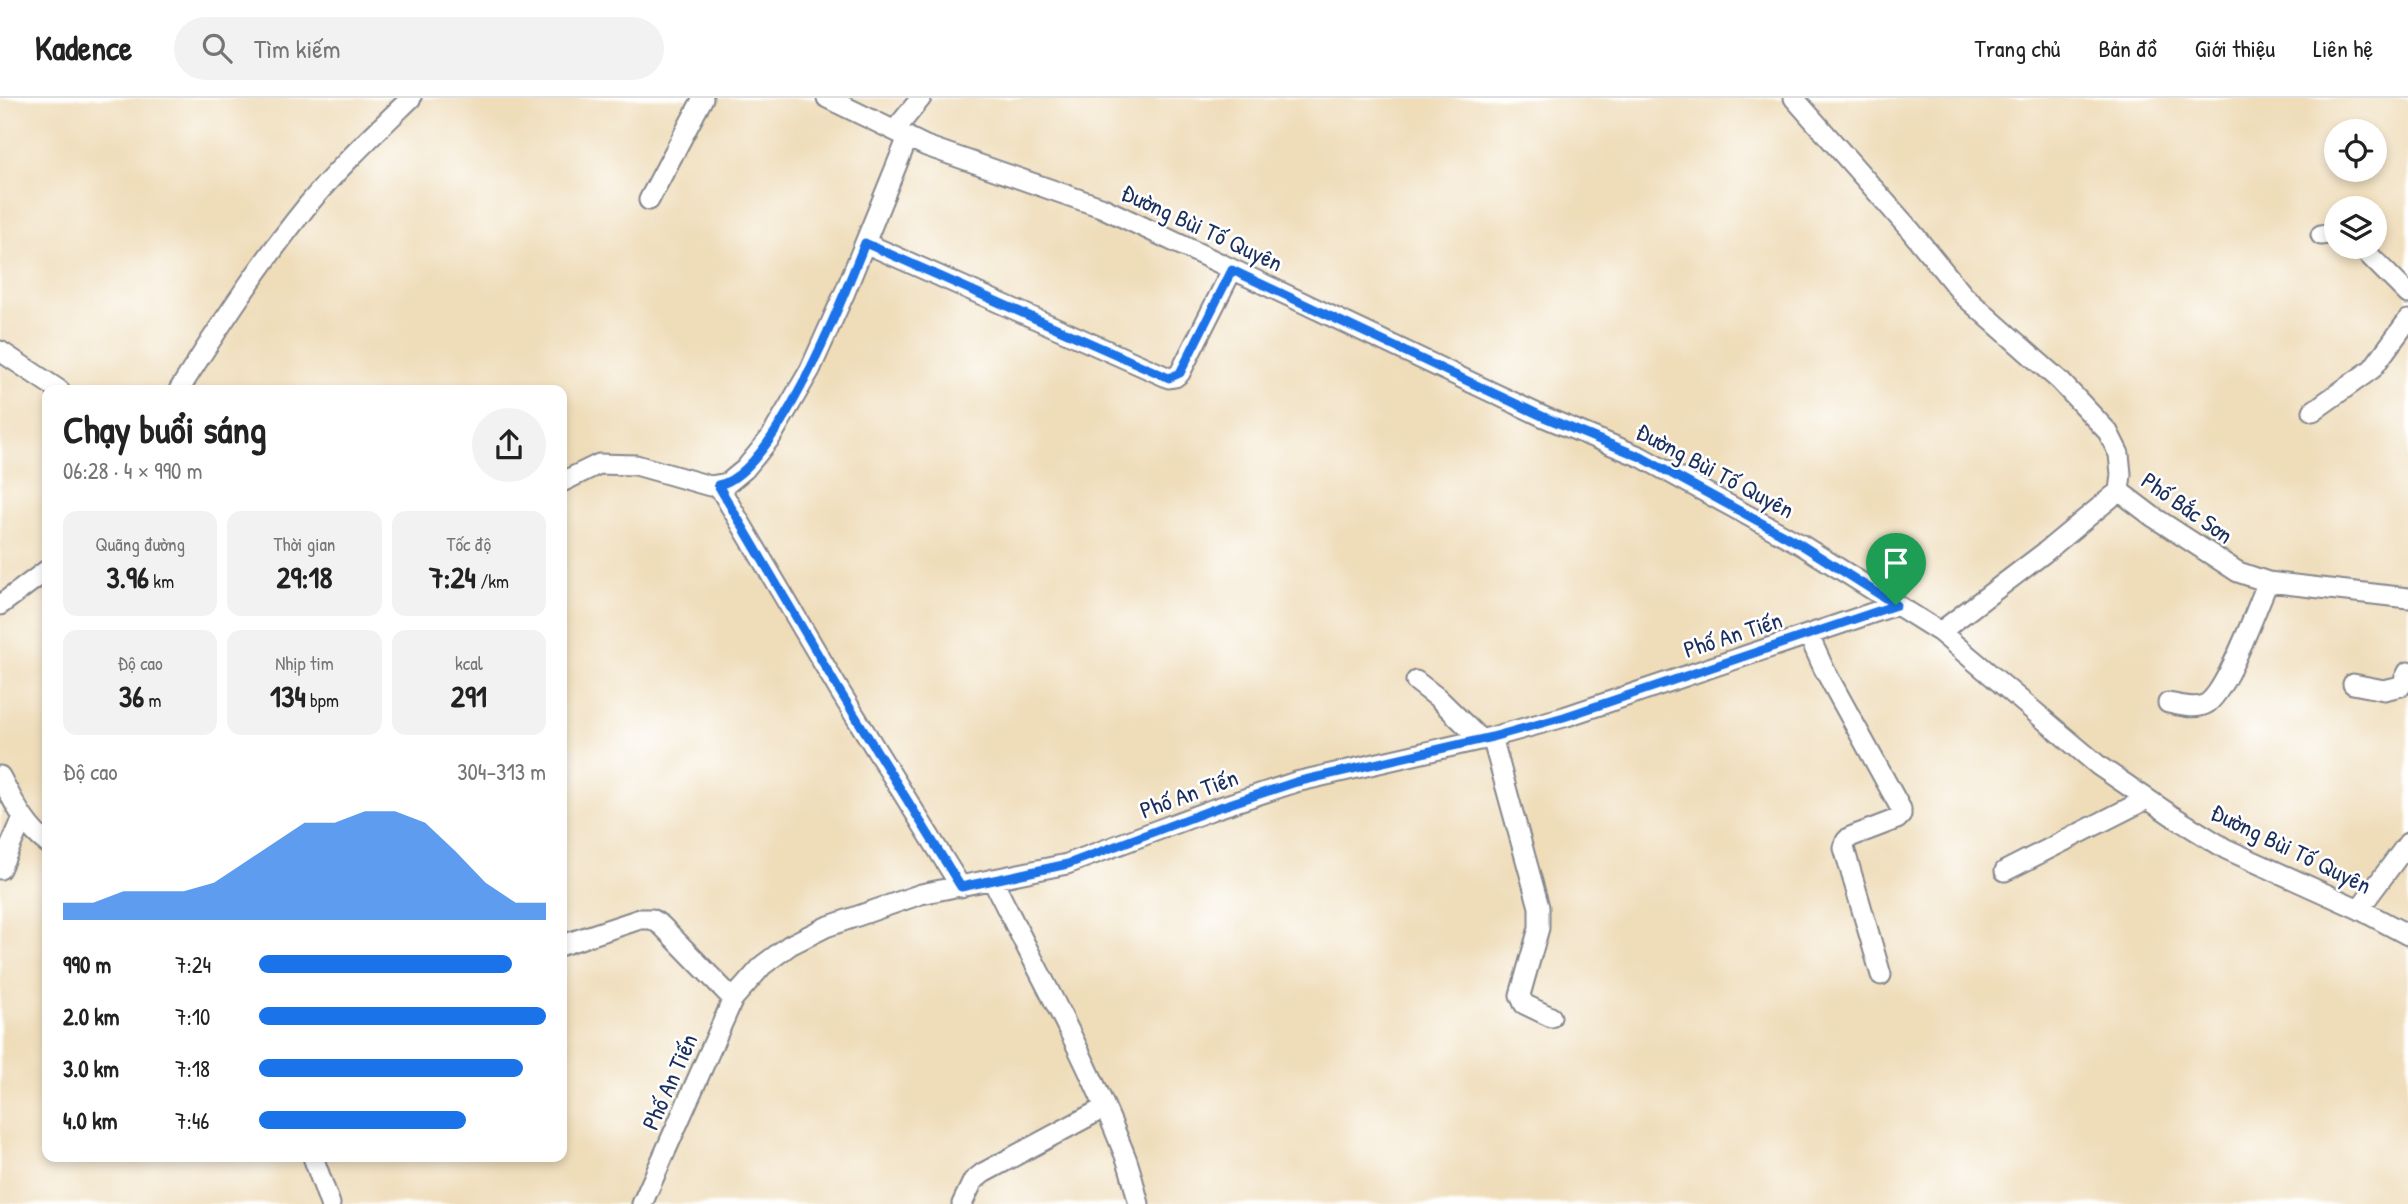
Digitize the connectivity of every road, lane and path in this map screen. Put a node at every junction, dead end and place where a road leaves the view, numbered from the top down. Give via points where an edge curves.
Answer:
1 (384, 98) edge
2 (703, 98) edge
3 (827, 98) edge
4 (921, 98) edge
5 (1794, 98) edge
6 (407, 102) edge
7 (901, 134) junction
8 (649, 200) dead end
9 (865, 243) junction
10 (2373, 259) edge
11 (1232, 270) junction
12 (2408, 294) edge
13 (2408, 320) edge
14 (0, 351) edge
15 (51, 385) edge
16 (182, 385) edge
17 (2313, 411) dead end
18 (567, 480) edge
19 (718, 485) junction
20 (2119, 491) junction
21 (42, 574) edge
22 (2268, 582) junction
23 (2408, 598) edge
24 (0, 605) edge
25 (1896, 605) junction
26 (1940, 632) junction
27 (1809, 636) junction
28 (2408, 672) edge
29 (1416, 681) dead end
30 (2353, 684) dead end
31 (2168, 703) dead end
32 (1487, 738) junction
33 (0, 776) edge
34 (2147, 799) junction
35 (23, 818) junction
36 (42, 839) edge
37 (2408, 843) edge
38 (0, 869) edge
39 (2005, 871) dead end
40 (992, 879) junction
41 (961, 887) junction
42 (2359, 909) junction
43 (2408, 935) edge
44 (567, 943) edge
45 (1881, 975) dead end
46 (733, 999) junction
47 (1551, 1017) dead end
48 (1104, 1108) junction
49 (315, 1162) edge
50 (330, 1204) edge
51 (642, 1204) edge
52 (962, 1204) edge
53 (1139, 1204) edge

1 - 6 street
2 - 8 street
3 - 7 street, Đường Bùi Tố Quyên
4 - 7 street
5 - 20 street via 1964,296 2060,381 2108,432 2119,454
6 - 16 street via 308,205 236,301
7 - 9 street
7 - 11 street, Đường Bùi Tố Quyên via 1101,207
9 - 11 street via 1169,378 1180,373
9 - 19 street via 810,370 771,437 745,469
10 - 12 street
11 - 25 street, Đường Bùi Tố Quyên via 1544,417 1641,457 1800,544
13 - 17 street via 2372,369
14 - 15 street
18 - 19 street via 599,464 636,464
19 - 41 street
20 - 22 street, Phố Bắc Sơn via 2216,560
20 - 26 street, Phố Bắc Sơn
21 - 24 street
22 - 23 street, Phố Bắc Sơn
22 - 31 street via 2232,667 2214,696 2206,704 2191,707
25 - 26 street, Đường Bùi Tố Quyên
25 - 27 street, Phố An Tiến
26 - 34 street, Đường Bùi Tố Quyên via 2099,766
27 - 32 street, Phố An Tiến
27 - 45 street via 1901,809 1897,819 1850,837 1844,848
28 - 30 street via 2405,682 2392,690
29 - 32 street
32 - 40 street, Phố An Tiến via 1296,782 1068,864
32 - 47 street via 1539,907 1539,928 1520,995 1524,1004
33 - 35 street
34 - 39 street
34 - 42 street, Đường Bùi Tố Quyên via 2226,849
35 - 36 street
35 - 38 street
37 - 42 street
40 - 41 street, Phố An Tiến
40 - 48 street via 1066,1020
41 - 46 street, Phố An Tiến via 921,894 826,927 763,965
42 - 43 street, Đường Bùi Tố Quyên
44 - 46 street via 652,919
46 - 51 street, Phố An Tiến
48 - 52 street via 983,1173 973,1181
48 - 53 street via 1125,1154
49 - 50 street

